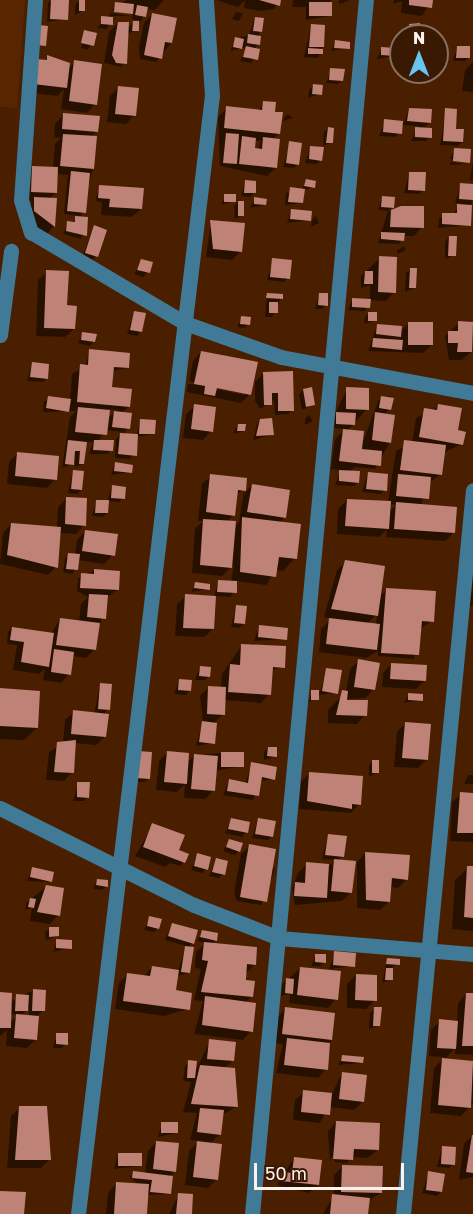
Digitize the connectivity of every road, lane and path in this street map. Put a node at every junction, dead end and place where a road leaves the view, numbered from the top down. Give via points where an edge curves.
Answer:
1 (35, 0) edge
2 (206, 0) edge
3 (366, 0) edge
4 (11, 251) dead end
5 (185, 323) junction
6 (0, 335) edge
7 (334, 367) junction
8 (473, 393) edge
9 (473, 490) edge
10 (0, 808) edge
11 (117, 866) junction
12 (279, 938) junction
13 (430, 951) junction
14 (473, 954) edge
15 (78, 1214) edge
16 (252, 1214) edge
17 (404, 1214) edge

1 - 5 street via 23,218 48,244
2 - 5 street via 212,96
3 - 7 street
4 - 6 street
5 - 7 street via 281,357
5 - 11 street
7 - 8 street
7 - 12 street
9 - 13 street
10 - 11 street
11 - 12 street via 239,925
11 - 15 street
12 - 13 street
12 - 16 street
13 - 14 street
13 - 17 street

